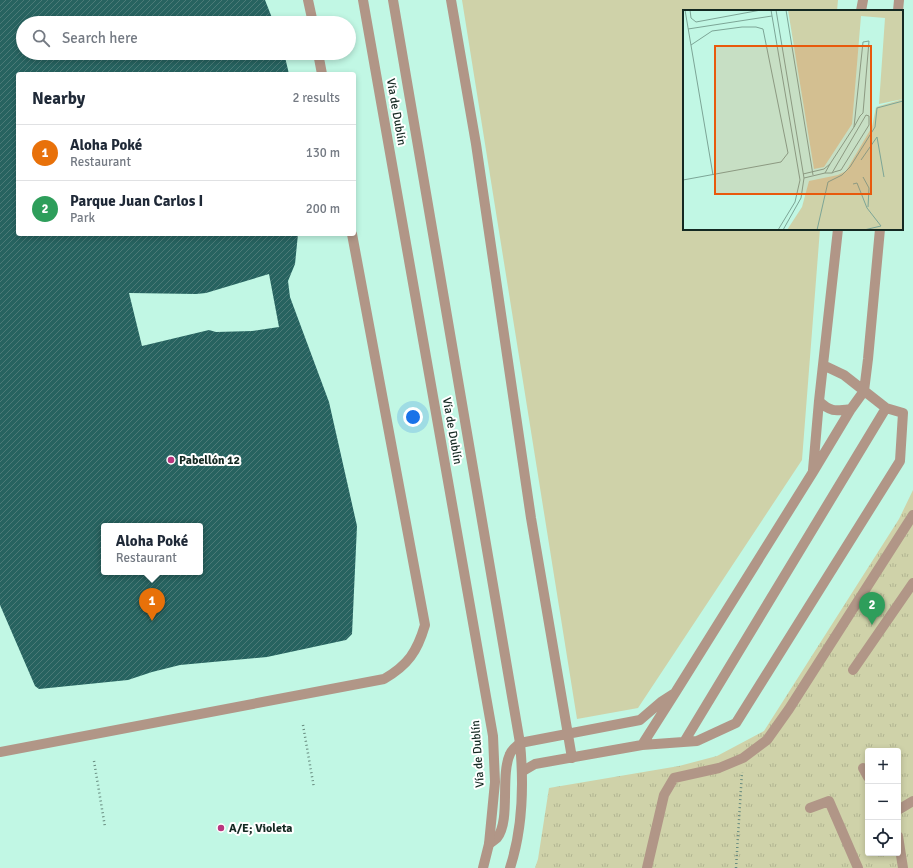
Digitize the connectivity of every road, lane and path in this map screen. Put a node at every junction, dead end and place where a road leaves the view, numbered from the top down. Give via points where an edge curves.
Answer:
1 (308, 0) edge
2 (363, 0) edge
3 (393, 0) edge
4 (451, 0) edge
5 (863, 0) edge
6 (899, 0) edge
7 (861, 10) edge
8 (898, 10) edge
9 (311, 16) edge
10 (319, 60) edge
11 (322, 72) edge
12 (838, 230) edge
13 (880, 230) edge
14 (352, 236) edge
15 (823, 364) junction
16 (864, 391) junction
17 (819, 401) junction
18 (886, 408) junction
19 (851, 409) junction
20 (813, 472) junction
21 (913, 514) edge
22 (913, 583) edge
23 (853, 670) dead end
24 (675, 693) junction
25 (303, 725) dead end
26 (568, 734) junction
27 (520, 742) junction
28 (684, 742) junction
29 (642, 744) junction
30 (0, 752) edge
31 (572, 758) junction
32 (743, 758) junction
33 (94, 761) dead end
34 (523, 771) junction
35 (314, 788) dead end
36 (913, 801) edge
37 (810, 808) dead end
38 (901, 808) edge
39 (105, 827) dead end
40 (489, 844) junction
41 (901, 855) edge
42 (482, 868) edge
43 (510, 868) edge
44 (647, 868) edge
45 (736, 868) edge
46 (858, 868) edge
47 (903, 868) edge

1 - 9 street
2 - 40 street, Vía de Dublín via 493,736 495,782
3 - 27 street, Vía de Dublín
4 - 26 street via 476,144 531,518
5 - 7 street
6 - 8 street
10 - 11 street
12 - 15 street
13 - 16 street
14 - 30 street via 425,626 412,656 398,671 384,679
15 - 16 street via 844,375
15 - 17 street
16 - 18 street
16 - 19 street
17 - 19 street via 827,408
17 - 20 street
18 - 28 street
18 - 28 street via 903,413 900,461 736,723 697,740
19 - 20 street
20 - 24 street
21 - 32 street via 789,709 767,740
22 - 23 street
24 - 26 street via 640,720
24 - 29 street
25 - 35 path
26 - 27 street
26 - 31 street
27 - 34 street, Vía de Dublín
27 - 40 street via 510,752 506,764 502,826 496,838
28 - 29 street
29 - 31 street
31 - 34 street via 535,764
32 - 44 street via 719,768 674,778 664,795
32 - 45 path
33 - 39 path
34 - 43 street, Vía de Dublín via 520,822
36 - 38 street
37 - 46 street via 829,801
40 - 42 street, Vía de Dublín
41 - 47 street

